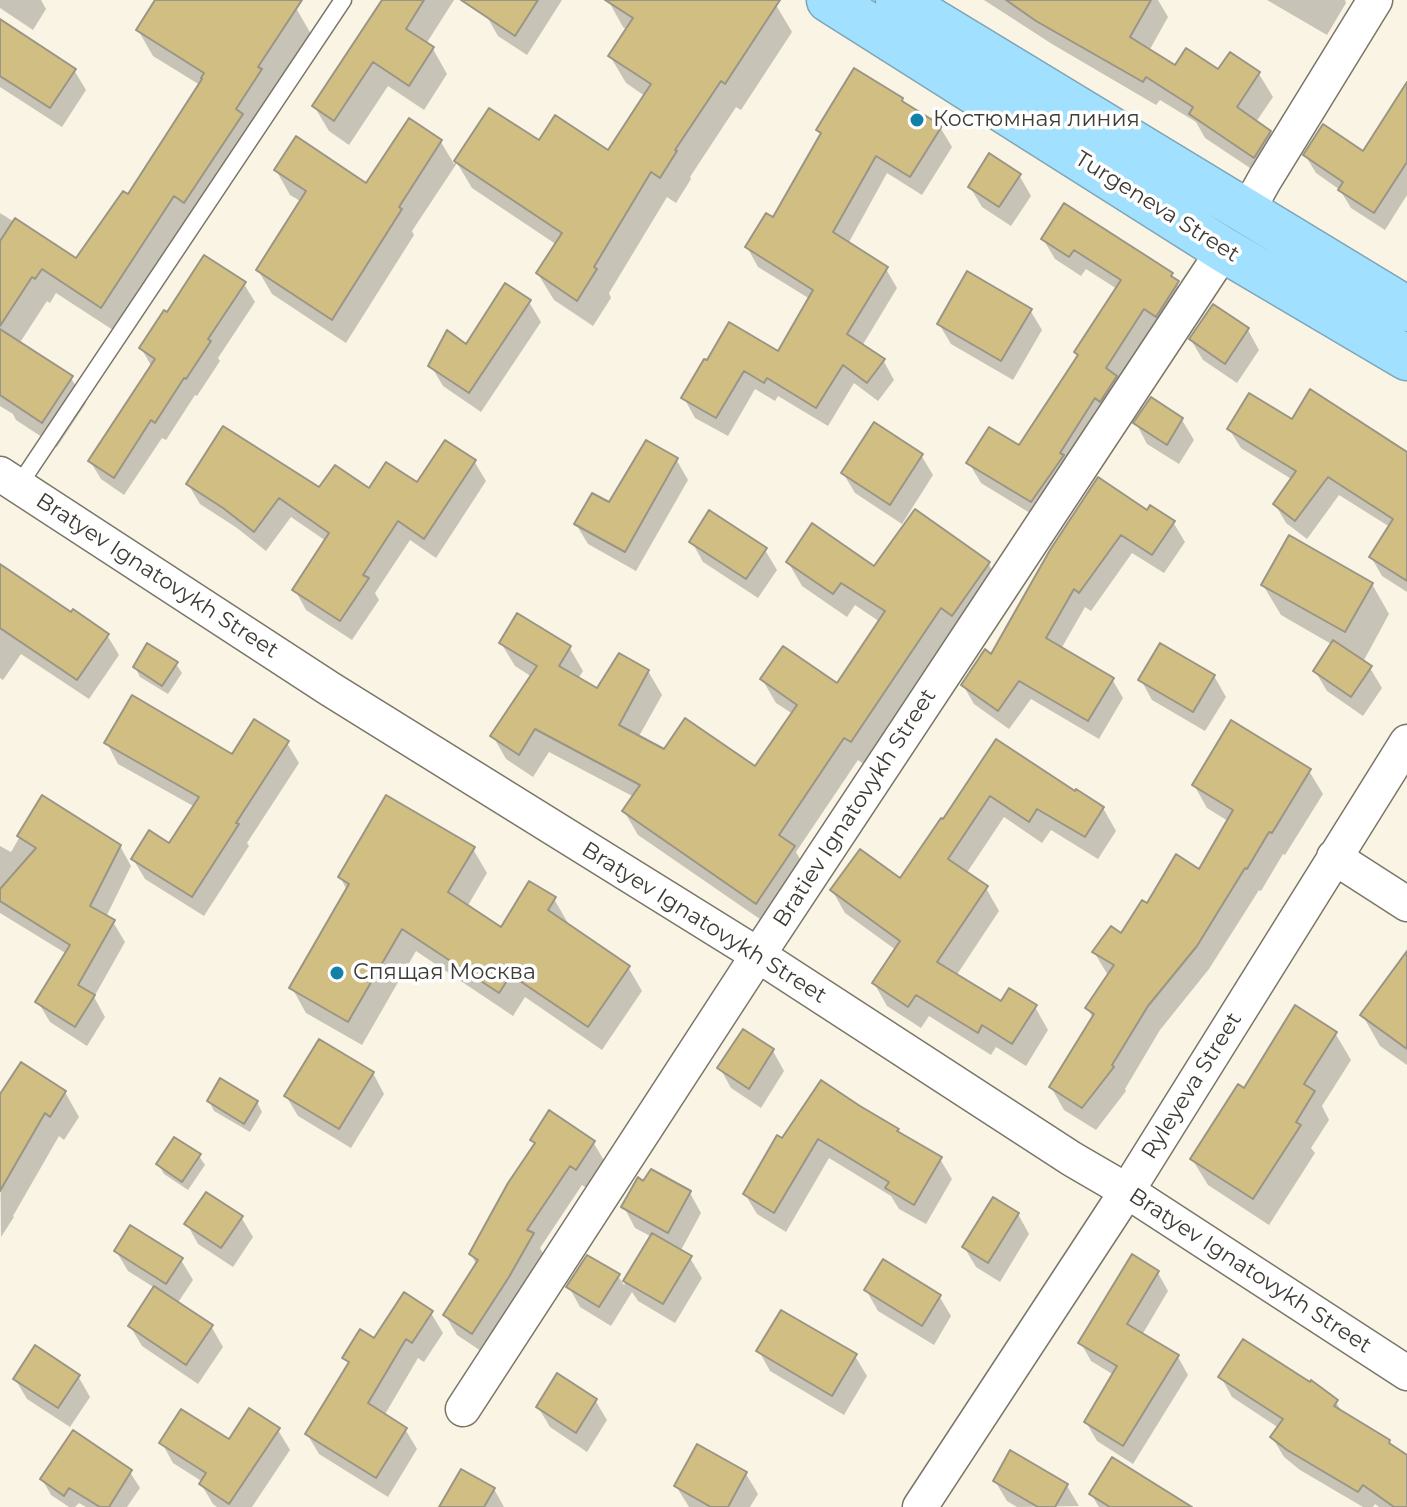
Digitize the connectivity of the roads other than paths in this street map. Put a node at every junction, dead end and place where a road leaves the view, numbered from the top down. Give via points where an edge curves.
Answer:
1 (343, 0) edge
2 (829, 0) edge
3 (898, 0) edge
4 (1375, 0) edge
5 (1247, 211) junction
6 (1224, 250) junction
7 (1407, 309) edge
8 (1407, 358) edge
9 (9, 480) edge
10 (1407, 742) edge
11 (1334, 857) junction
12 (1407, 904) edge
13 (758, 955) junction
14 (1127, 1191) junction
15 (1407, 1373) edge
16 (463, 1409) dead end
17 (920, 1507) edge

1 - 9 lane
2 - 6 highway, Turgeneva Street
3 - 5 highway, Turgeneva Street
4 - 5 street
5 - 7 highway, Turgeneva Street
6 - 8 highway, Turgeneva Street
6 - 13 street, Bratiev Ignatovykh Street
9 - 13 street, Bratyev Ignatovykh Street via 330,689
10 - 11 street, Ryleyeva Street
11 - 12 street
11 - 14 street, Ryleyeva Street
13 - 14 street, Bratyev Ignatovykh Street
13 - 16 street, Bratiev Ignatovykh Street
14 - 15 street, Bratyev Ignatovykh Street
14 - 17 street, Ryleyeva Street

